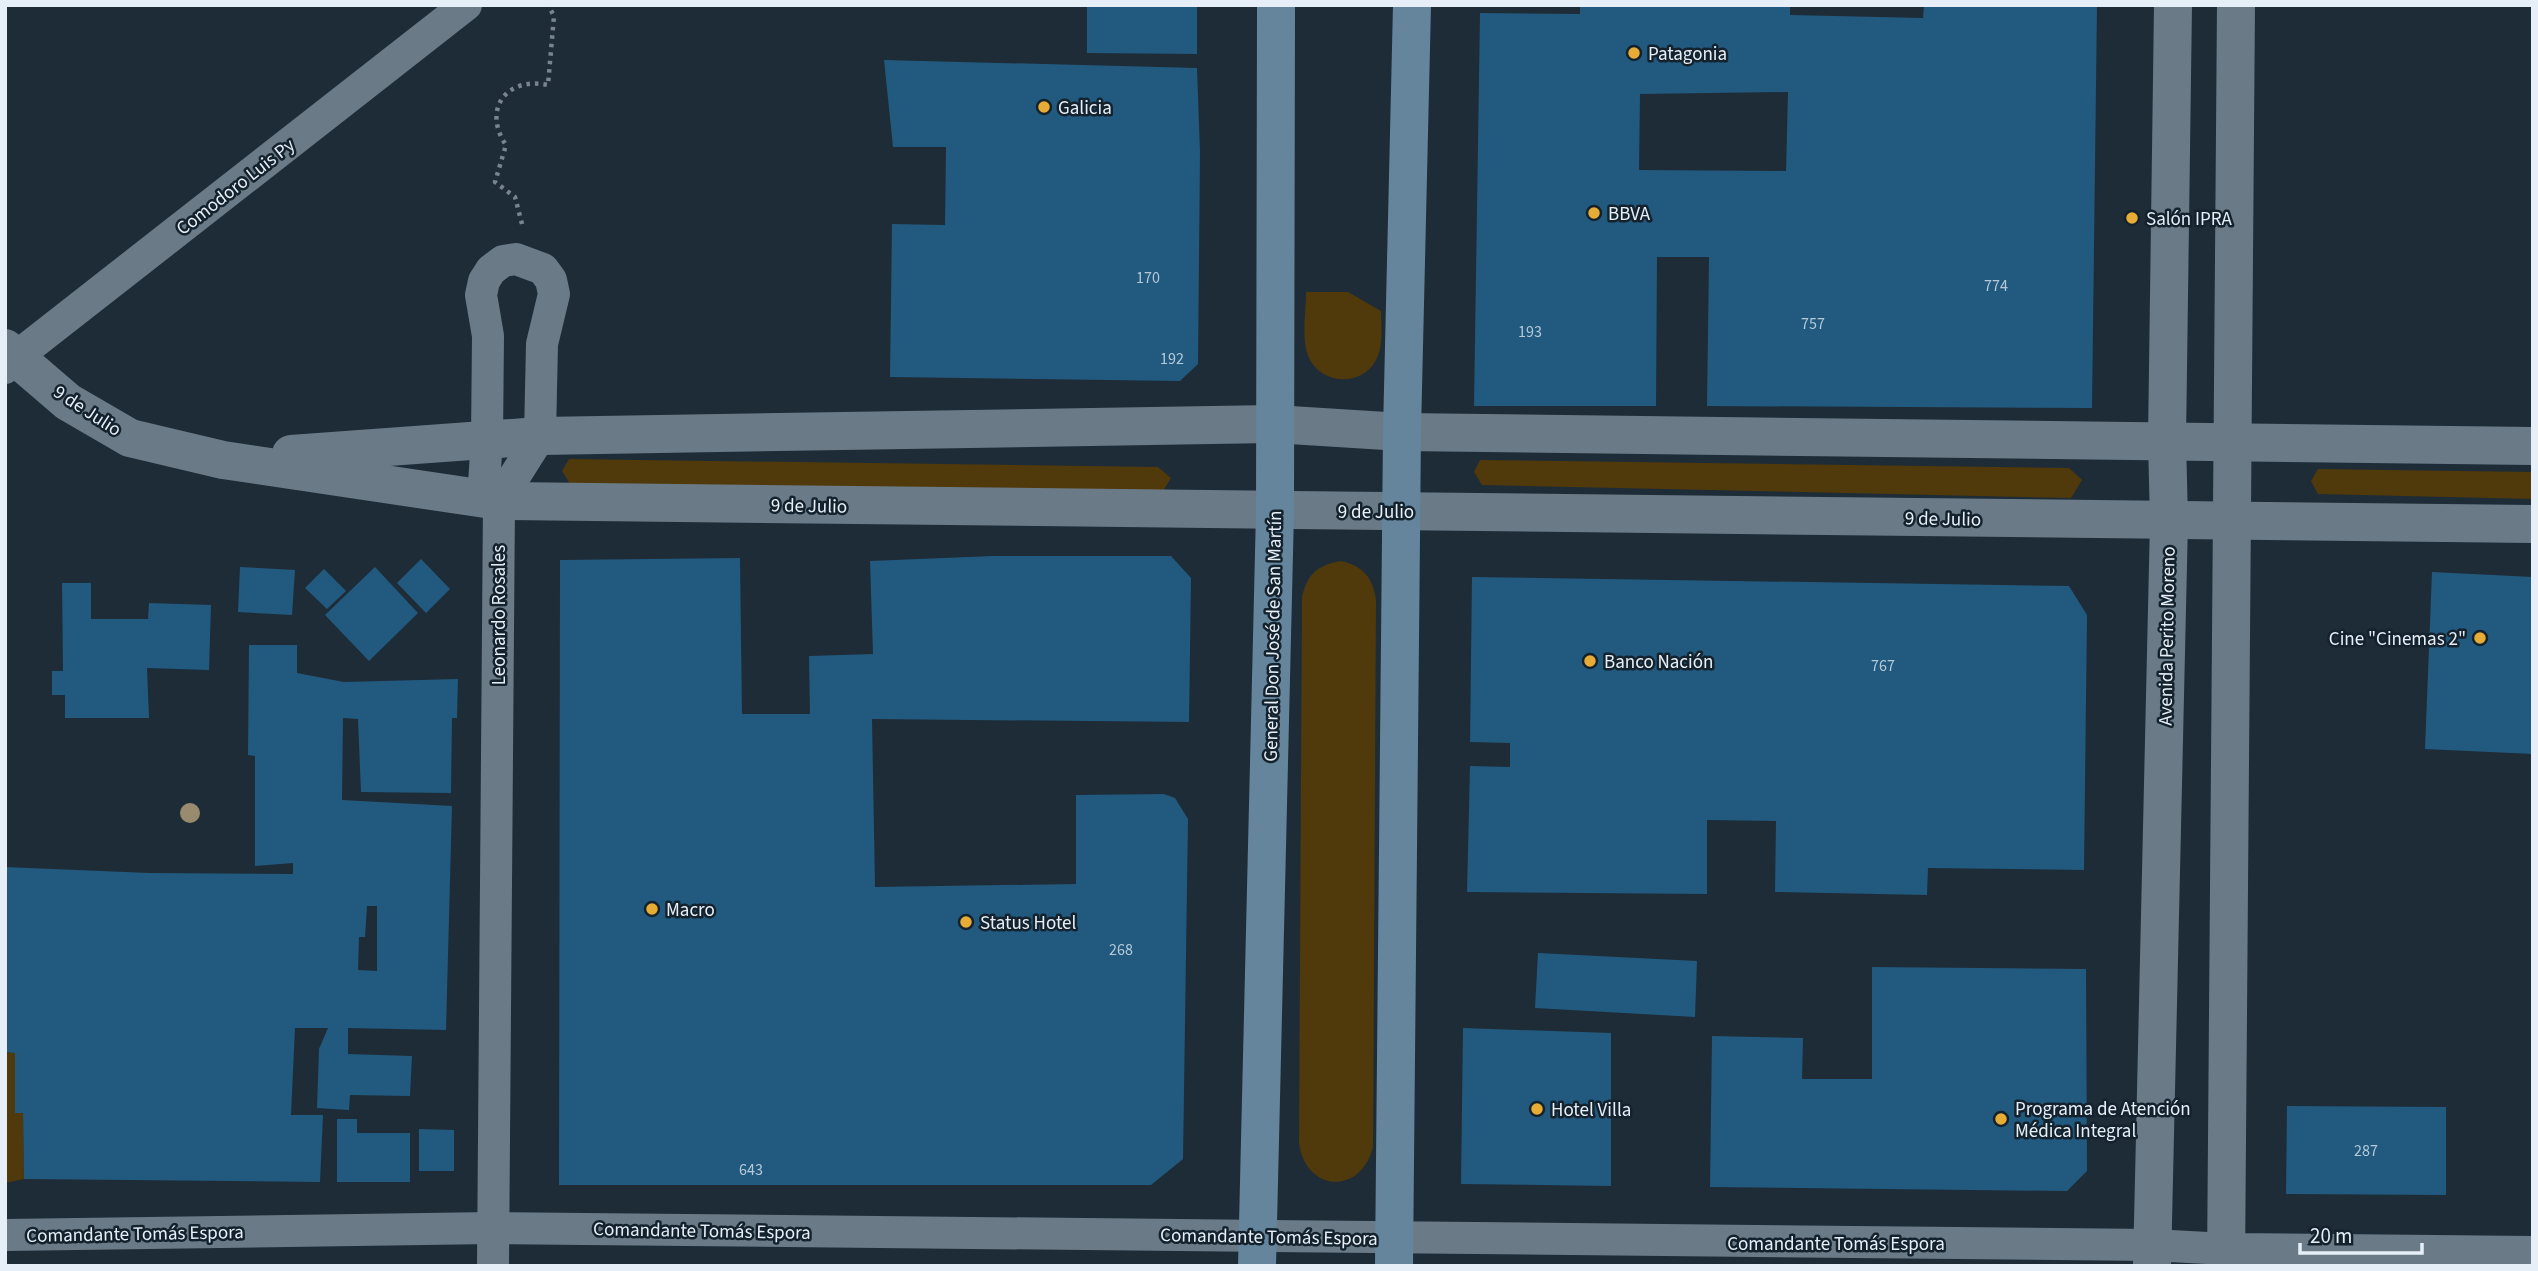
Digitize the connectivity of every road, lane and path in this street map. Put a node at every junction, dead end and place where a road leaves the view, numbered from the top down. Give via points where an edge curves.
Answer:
1 (466, 5) edge
2 (548, 5) edge
3 (1276, 5) edge
4 (1412, 5) edge
5 (2173, 5) edge
6 (2236, 5) edge
7 (524, 232) dead end
8 (9, 358) edge
9 (1273, 424) junction
10 (1402, 432) junction
11 (540, 436) junction
12 (487, 439) junction
13 (2168, 442) junction
14 (2232, 442) junction
15 (2533, 446) edge
16 (223, 460) junction
17 (491, 499) junction
18 (1275, 511) junction
19 (1401, 511) junction
20 (2169, 521) junction
21 (2231, 521) junction
22 (2533, 524) edge
23 (493, 1228) junction
24 (5, 1235) edge
25 (1257, 1250) edge
26 (1394, 1252) edge
27 (2533, 1252) edge
28 (2152, 1255) edge
29 (2226, 1257) edge
30 (493, 1266) edge

1 - 8 street, Comodoro Luis Py
2 - 7 path via 554,16 548,85 519,84 506,92 495,119 506,145 495,182 514,197
3 - 9 main road, General Don José de San Martín
4 - 10 main road
5 - 13 street, Avenida Perito Moreno
6 - 14 street
8 - 16 street, 9 de Julio via 68,402 130,438
9 - 10 street, 9 de Julio
9 - 11 street, 9 de Julio
9 - 18 main road, General Don José de San Martín
10 - 13 street, 9 de Julio
10 - 19 main road
11 - 12 street, 9 de Julio
11 - 12 street, Leonardo Rosales via 542,344 554,294 543,269 516,258 491,270 482,288 488,336
11 - 17 street
12 - 16 street, 9 de Julio
12 - 17 street, Leonardo Rosales
13 - 14 street, 9 de Julio
13 - 20 street, Avenida Perito Moreno
14 - 15 street, 9 de Julio
14 - 21 street
16 - 17 street, 9 de Julio
17 - 18 street, 9 de Julio
17 - 23 street, Leonardo Rosales
18 - 19 street, 9 de Julio
18 - 25 main road, General Don José de San Martín
19 - 20 street, 9 de Julio
19 - 26 main road
20 - 21 street, 9 de Julio
20 - 28 street, Avenida Perito Moreno
21 - 22 street, 9 de Julio
21 - 29 street
23 - 24 street, Comandante Tomás Espora
23 - 25 street, Comandante Tomás Espora
23 - 30 street, Leonardo Rosales
25 - 26 street, Comandante Tomás Espora
26 - 28 street, Comandante Tomás Espora
27 - 29 street, Comandante Tomás Espora
28 - 29 street, Comandante Tomás Espora

